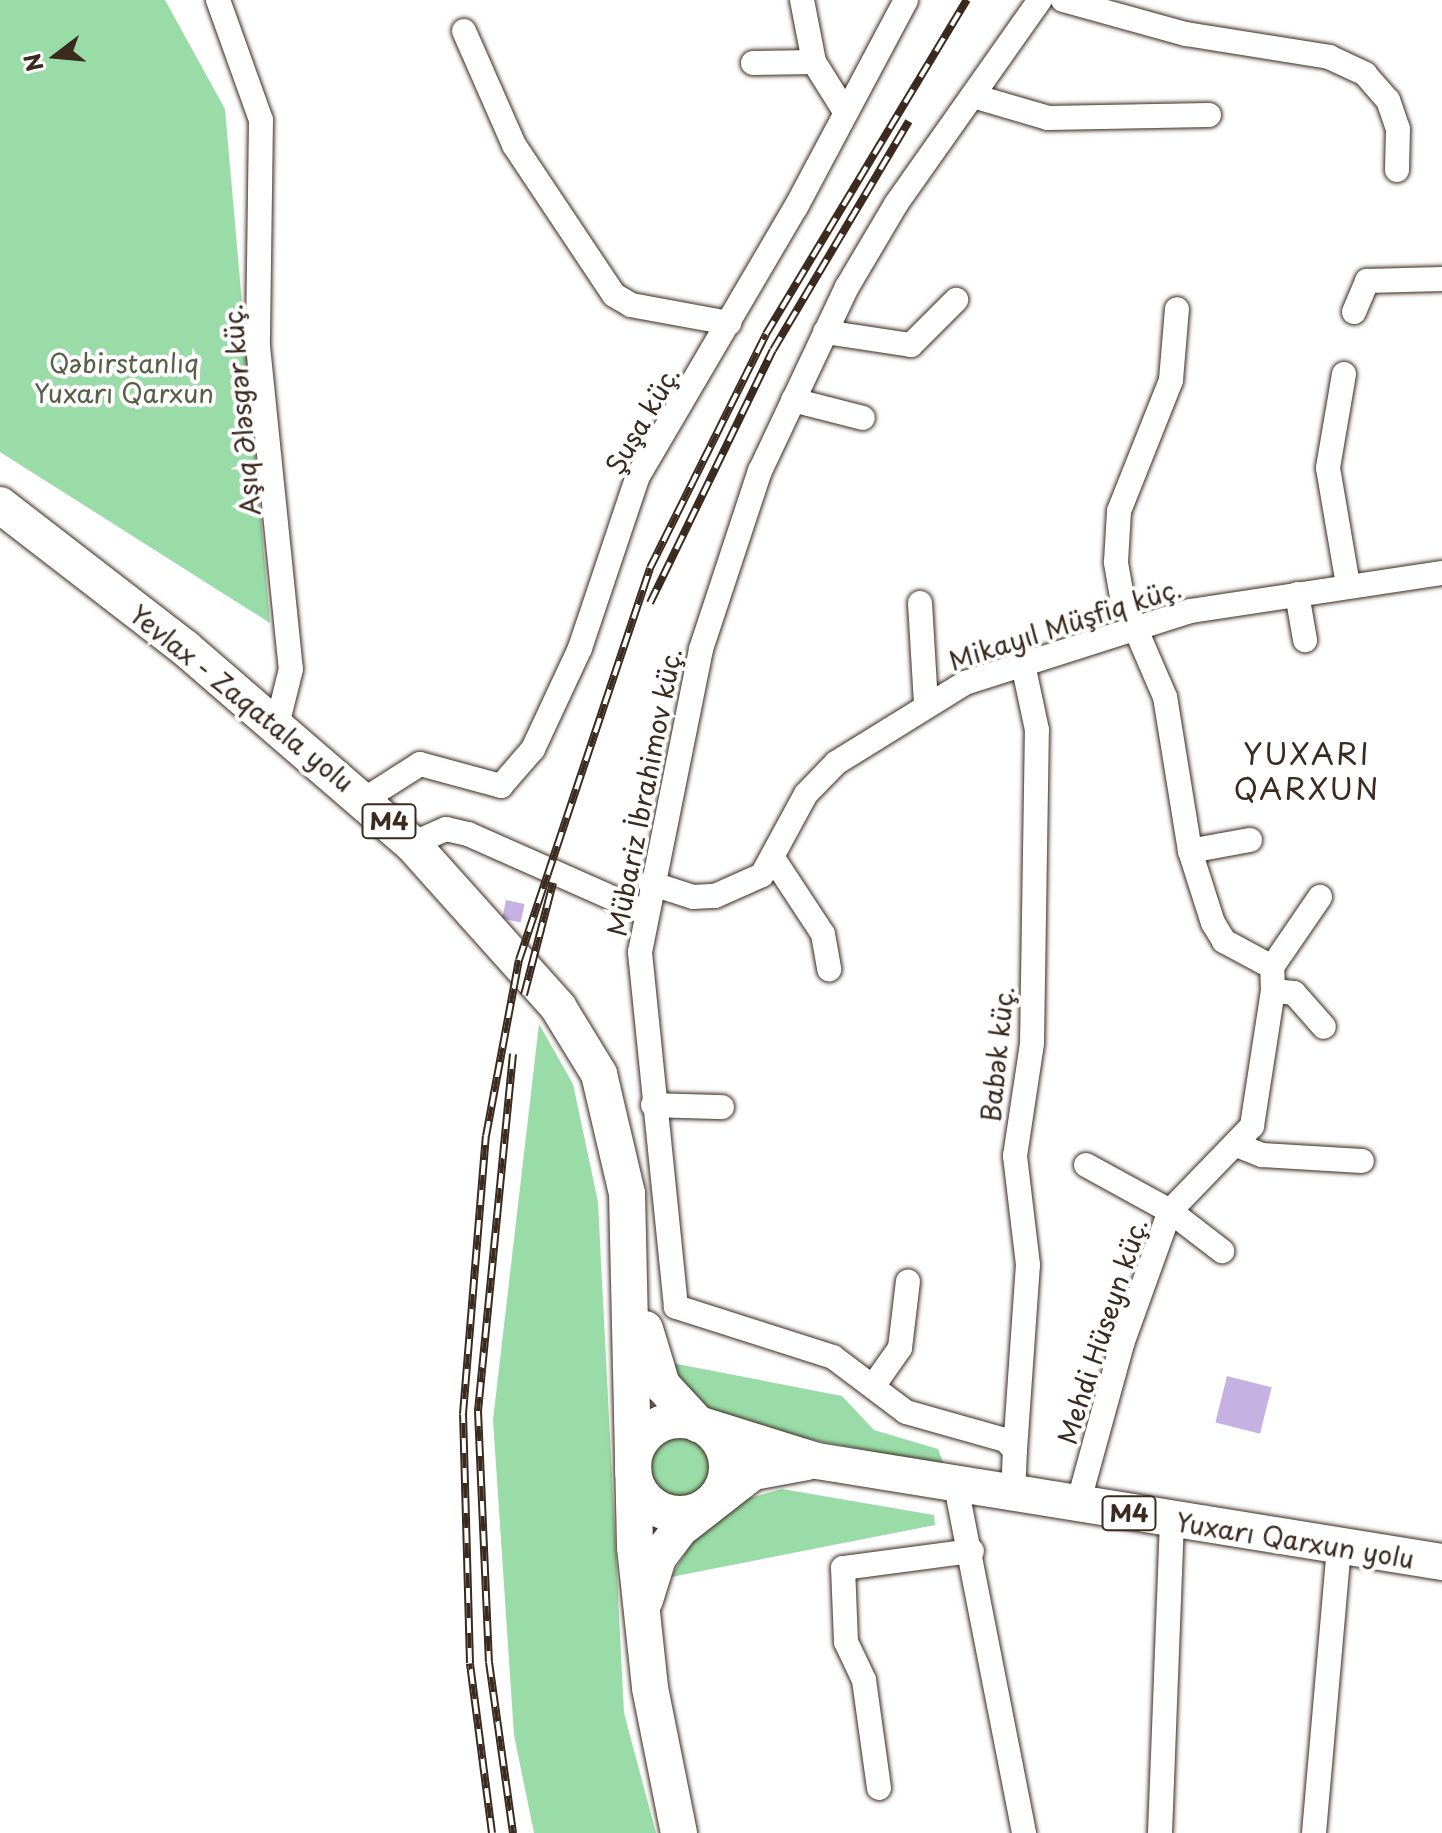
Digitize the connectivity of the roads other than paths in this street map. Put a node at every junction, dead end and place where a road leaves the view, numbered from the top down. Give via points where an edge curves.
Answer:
1 (218, 0) edge
2 (802, 0) edge
3 (906, 0) edge
4 (1040, 0) edge
5 (1063, 0) edge
6 (464, 31) dead end
7 (814, 62) junction
8 (753, 63) dead end
9 (973, 96) junction
10 (846, 113) junction
11 (1209, 115) dead end
12 (1397, 170) dead end
13 (1442, 279) edge
14 (956, 300) dead end
15 (1177, 309) dead end
16 (1354, 312) dead end
17 (729, 323) junction
18 (825, 332) junction
19 (1344, 374) dead end
20 (793, 400) junction
21 (863, 418) dead end
22 (0, 505) edge
23 (1442, 573) edge
24 (1348, 585) junction
25 (1297, 594) junction
26 (920, 603) dead end
27 (1134, 630) junction
28 (1305, 640) dead end
29 (1023, 664) junction
30 (926, 703) junction
31 (277, 725) junction
32 (365, 799) junction
33 (1250, 840) dead end
34 (412, 844) junction
35 (1190, 851) junction
36 (775, 861) junction
37 (650, 883) junction
38 (1320, 897) dead end
39 (644, 912) junction
40 (829, 969) dead end
41 (1273, 979) junction
42 (1324, 1027) dead end
43 (653, 1105) junction
44 (722, 1107) dead end
45 (1237, 1145) junction
46 (1362, 1161) dead end
47 (1086, 1165) dead end
48 (1170, 1211) junction
49 (631, 1241) junction
50 (1222, 1251) dead end
51 (908, 1281) dead end
52 (874, 1385) junction
53 (698, 1424) junction
54 (1015, 1450) junction
55 (817, 1461) junction
56 (633, 1470) junction
57 (956, 1486) junction
58 (1013, 1495) junction
59 (711, 1502) junction
60 (1078, 1504) junction
61 (1172, 1521) junction
62 (1339, 1547) junction
63 (972, 1551) junction
64 (1442, 1562) edge
65 (641, 1616) junction
66 (879, 1788) dead end
67 (679, 1833) edge
68 (1024, 1833) edge
69 (1160, 1833) edge
70 (1314, 1833) edge

1 - 31 street, Aşıq Ələsgər küç. via 261,120 258,346 290,654
2 - 7 street
3 - 10 street, Şuşa küç.
4 - 9 street, Mübariz İbrahimov küç.
5 - 12 street via 1186,34 1329,57 1365,74 1388,100 1398,129
6 - 17 street via 514,145 614,295 631,305
7 - 8 street
7 - 10 street
9 - 11 street via 1048,118
9 - 18 street, Mübariz İbrahimov küç. via 896,204
10 - 17 street, Şuşa küç.
13 - 16 street via 1367,281
14 - 18 street via 911,345
15 - 27 street via 1168,392 1119,511 1116,562
17 - 32 street, Şuşa küç. via 638,476 580,648 514,776 488,787 420,764
18 - 20 street, Mübariz İbrahimov küç.
19 - 24 street via 1328,468
20 - 21 street
20 - 37 street, Mübariz İbrahimov küç. via 741,517 701,649
22 - 31 highway, Yevlax - Zaqatala yolu / M4
23 - 24 street, Mikayıl Müşfiq küç.
24 - 25 street, Mikayıl Müşfiq küç.
25 - 27 street, Mikayıl Müşfiq küç. via 1226,603
25 - 28 street
26 - 30 street
27 - 29 street, Mikayıl Müşfiq küç.
27 - 35 street via 1165,697
29 - 30 street, Mikayıl Müşfiq küç.
29 - 54 street, Babək küç. via 1037,745 1032,1043 1015,1156 1028,1265
30 - 36 street, Mikayıl Müşfiq küç. via 836,763 806,794
31 - 32 highway, Yevlax - Zaqatala yolu / M4
32 - 34 highway, Yevlax - Zaqatala yolu / M4
33 - 35 street
34 - 39 street via 446,829 468,834
34 - 49 highway, Yevlax - Zaqatala yolu / M4 via 577,1033 613,1112
35 - 41 street via 1224,941
36 - 37 street via 715,896 693,897
36 - 40 street via 823,934
37 - 39 street, Mübariz İbrahimov küç.
38 - 41 street
39 - 43 street, Mübariz İbrahimov küç. via 639,994
41 - 42 street via 1294,993
41 - 45 street, Mehdi Hüseyn küç. via 1260,1103
43 - 44 street
43 - 52 street, Mübariz İbrahimov küç. via 676,1307 833,1357
45 - 46 street via 1262,1155
45 - 48 street, Mehdi Hüseyn küç.
47 - 48 street
48 - 50 street
48 - 60 street, Mehdi Hüseyn küç.
49 - 53 highway via 653,1367 678,1409
49 - 56 highway
51 - 52 street via 900,1348
52 - 54 street, Mübariz İbrahimov küç. via 906,1412 990,1432
53 - 55 highway
53 - 56 highway via 667,1422 649,1432
53 - 59 highway via 721,1445 727,1465
54 - 58 street
55 - 57 highway, Yuxarı Qarxun yolu / M4
55 - 59 highway via 753,1472
56 - 59 highway via 645,1499 662,1511 693,1513
56 - 65 highway
57 - 58 highway, Yuxarı Qarxun yolu / M4
57 - 63 street
58 - 60 highway, Yuxarı Qarxun yolu / M4
59 - 65 highway via 658,1558
60 - 61 highway, Yuxarı Qarxun yolu / M4
61 - 62 highway, Yuxarı Qarxun yolu / M4
61 - 69 street
62 - 64 highway, Yuxarı Qarxun yolu / M4
62 - 70 street
63 - 66 street via 843,1568 846,1642 864,1680
63 - 68 street
65 - 67 highway

